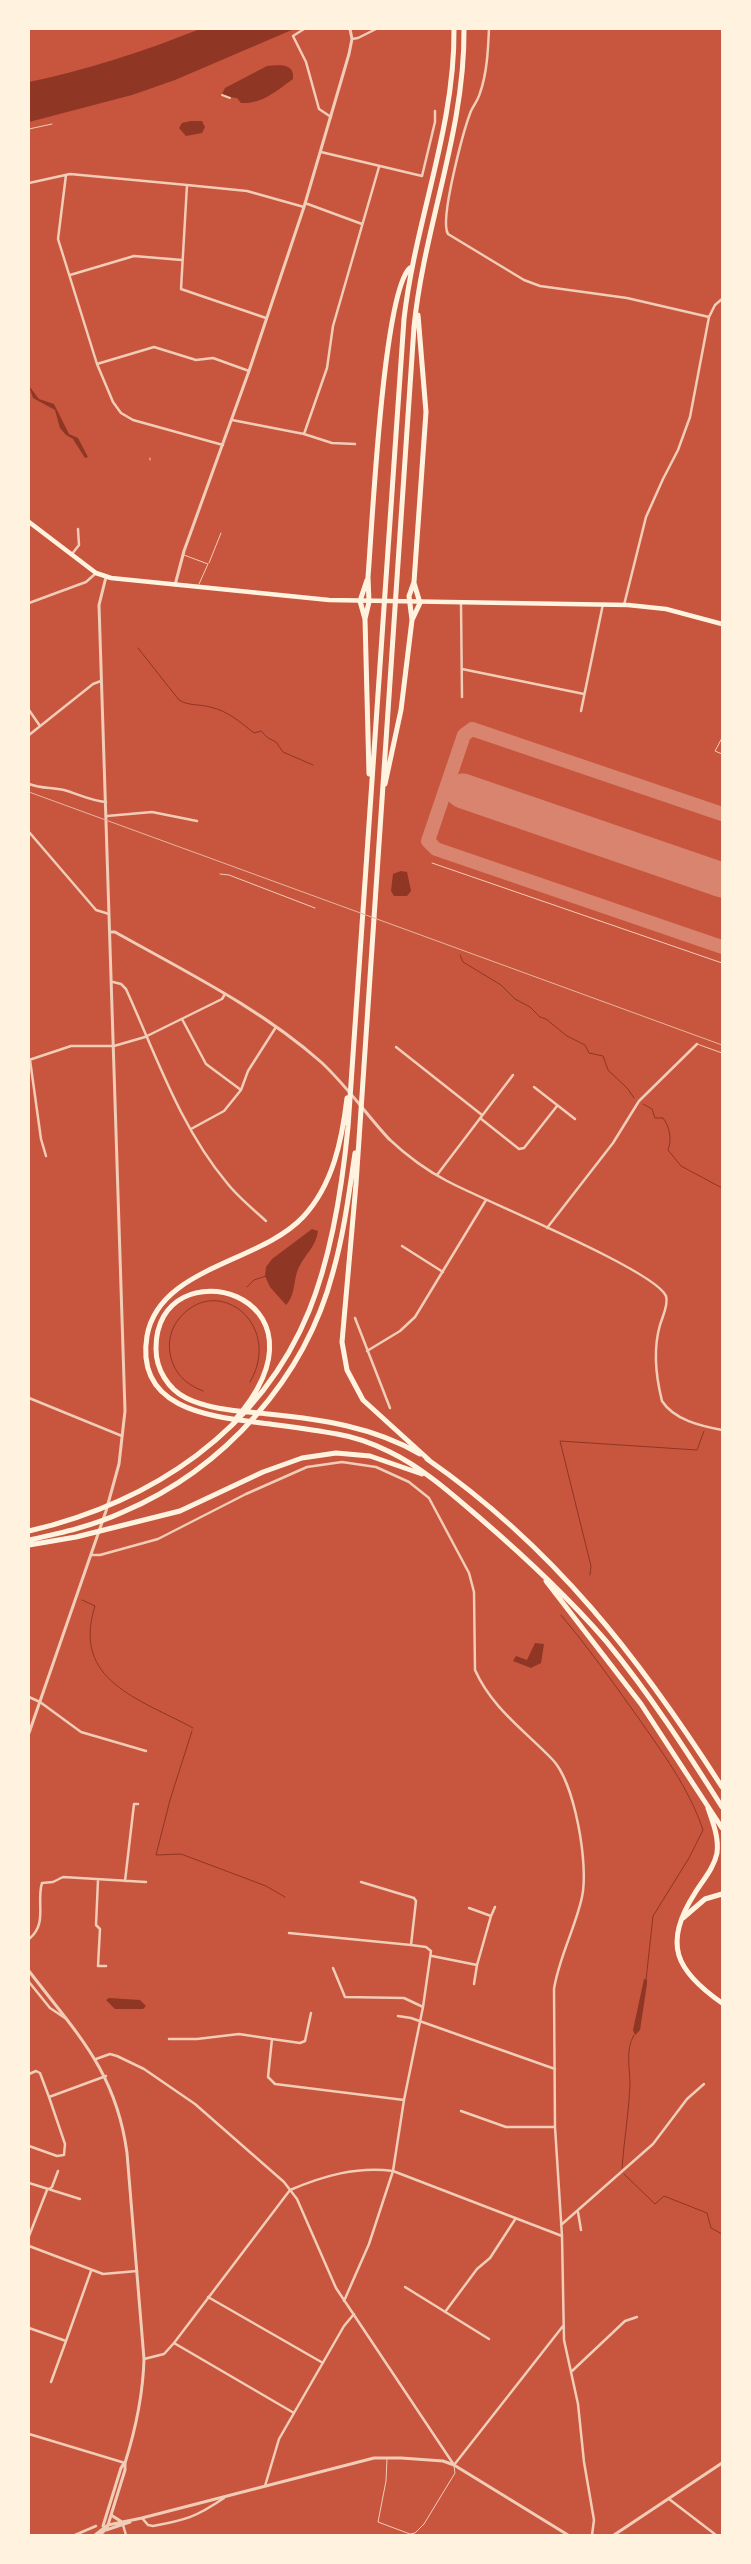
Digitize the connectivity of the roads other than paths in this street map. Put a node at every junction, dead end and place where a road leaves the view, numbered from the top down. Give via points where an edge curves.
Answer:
1 (304, 29) edge
2 (350, 29) edge
3 (376, 29) edge
4 (454, 29) edge
5 (464, 29) edge
6 (489, 29) edge
7 (352, 39) junction
8 (222, 95) dead end
9 (230, 98) dead end
10 (434, 111) dead end
11 (331, 117) junction
12 (52, 124) dead end
13 (29, 129) edge
14 (321, 152) junction
15 (379, 167) junction
16 (66, 175) junction
17 (29, 183) edge
18 (187, 185) junction
19 (305, 205) junction
20 (362, 224) junction
21 (182, 260) junction
22 (411, 268) junction
23 (70, 275) junction
24 (722, 299) edge
25 (416, 305) junction
26 (709, 317) junction
27 (267, 319) junction
28 (97, 364) junction
29 (249, 371) junction
30 (232, 420) junction
31 (304, 434) junction
32 (223, 444) junction
33 (355, 444) dead end
34 (29, 522) edge
35 (78, 529) dead end
36 (221, 533) dead end
37 (72, 554) junction
38 (183, 554) junction
39 (208, 564) junction
40 (96, 572) junction
41 (106, 577) junction
42 (368, 577) junction
43 (414, 582) junction
44 (176, 585) junction
45 (198, 588) junction
46 (360, 602) junction
47 (369, 602) junction
48 (410, 602) junction
49 (420, 602) junction
50 (29, 603) edge
51 (461, 603) junction
52 (603, 604) junction
53 (625, 605) junction
54 (365, 619) junction
55 (412, 620) junction
56 (722, 624) edge
57 (462, 669) junction
58 (101, 681) junction
59 (584, 694) junction
60 (462, 697) dead end
61 (29, 710) edge
62 (581, 711) dead end
63 (40, 726) junction
64 (29, 735) edge
65 (722, 738) edge
66 (722, 754) edge
67 (29, 784) edge
68 (370, 798) junction
69 (106, 802) junction
70 (380, 803) junction
71 (106, 816) junction
72 (197, 821) dead end
73 (29, 832) edge
74 (432, 863) dead end
75 (220, 874) dead end
76 (315, 908) dead end
77 (109, 914) junction
78 (110, 932) junction
79 (722, 963) edge
80 (112, 982) junction
81 (225, 994) junction
82 (182, 1019) junction
83 (276, 1027) junction
84 (145, 1037) junction
85 (697, 1044) joint
86 (114, 1046) junction
87 (396, 1047) dead end
88 (722, 1053) edge
89 (352, 1058) junction
90 (29, 1060) edge
91 (513, 1076) dead end
92 (534, 1087) dead end
93 (241, 1090) junction
94 (557, 1106) junction
95 (481, 1116) junction
96 (575, 1119) dead end
97 (191, 1129) junction
98 (359, 1130) junction
99 (389, 1139) joint
100 (46, 1156) dead end
101 (436, 1175) junction
102 (486, 1200) junction
103 (266, 1221) dead end
104 (547, 1228) junction
105 (402, 1246) dead end
106 (443, 1272) junction
107 (355, 1318) dead end
108 (367, 1351) junction
109 (29, 1398) edge
110 (390, 1408) dead end
111 (722, 1430) edge
112 (123, 1436) junction
113 (220, 1436) junction
114 (429, 1460) junction
115 (428, 1477) junction
116 (29, 1531) edge
117 (29, 1540) edge
118 (29, 1545) edge
119 (91, 1555) junction
120 (538, 1571) junction
121 (29, 1697) edge
122 (40, 1702) junction
123 (29, 1733) edge
124 (146, 1751) dead end
125 (722, 1787) edge
126 (704, 1798) junction
127 (138, 1804) dead end
128 (722, 1807) edge
129 (722, 1828) edge
130 (98, 1880) junction
131 (124, 1881) junction
132 (146, 1882) dead end
133 (361, 1882) dead end
134 (722, 1894) edge
135 (495, 1907) dead end
136 (469, 1908) dead end
137 (491, 1916) junction
138 (680, 1922) junction
139 (288, 1933) dead end
140 (29, 1939) edge
141 (411, 1945) junction
142 (432, 1956) junction
143 (477, 1965) junction
144 (106, 1966) dead end
145 (333, 1968) dead end
146 (29, 1971) edge
147 (29, 1982) edge
148 (474, 1984) dead end
149 (722, 2003) edge
150 (423, 2007) junction
151 (311, 2013) dead end
152 (398, 2016) dead end
153 (66, 2019) junction
154 (420, 2023) junction
155 (169, 2039) dead end
156 (272, 2039) junction
157 (96, 2059) junction
158 (555, 2069) junction
159 (29, 2074) edge
160 (106, 2076) junction
161 (704, 2084) dead end
162 (49, 2097) junction
163 (404, 2100) junction
164 (461, 2111) dead end
165 (555, 2127) junction
166 (29, 2146) edge
167 (58, 2171) dead end
168 (393, 2171) junction
169 (29, 2183) edge
170 (47, 2190) junction
171 (290, 2190) junction
172 (80, 2199) dead end
173 (578, 2212) junction
174 (516, 2218) junction
175 (561, 2226) junction
176 (581, 2230) dead end
177 (29, 2236) edge
178 (562, 2236) junction
179 (29, 2246) edge
180 (91, 2271) junction
181 (137, 2271) junction
182 (405, 2287) dead end
183 (208, 2297) junction
184 (344, 2301) junction
185 (445, 2312) junction
186 (354, 2314) junction
187 (636, 2317) dead end
188 (563, 2326) junction
189 (29, 2328) edge
190 (489, 2339) dead end
191 (66, 2341) junction
192 (174, 2343) junction
193 (144, 2359) junction
194 (323, 2363) junction
195 (570, 2372) junction
196 (51, 2382) dead end
197 (294, 2413) junction
198 (29, 2434) edge
199 (387, 2458) junction
200 (124, 2463) junction
201 (722, 2463) edge
202 (454, 2466) junction
203 (265, 2486) junction
204 (225, 2497) junction
205 (669, 2499) junction
206 (111, 2515) junction
207 (142, 2518) junction
208 (122, 2523) junction
209 (108, 2525) junction
210 (96, 2526) dead end
211 (104, 2528) junction
212 (75, 2535) edge
213 (94, 2535) edge
214 (100, 2535) edge
215 (126, 2535) edge
216 (568, 2535) edge
217 (592, 2535) edge
218 (614, 2535) edge
219 (716, 2535) edge

1 - 11 street via 293,36 306,62 320,109
2 - 7 street
3 - 7 street
4 - 22 highway via 445,124
5 - 25 highway via 458,112
6 - 26 street via 482,85 471,112 447,200 444,226 448,234 524,280 540,286 626,298
7 - 11 street
8 - 9 street
10 - 15 street via 435,122 422,176
11 - 14 street
12 - 13 lane
14 - 15 street
14 - 19 street
15 - 20 street
16 - 17 street
16 - 18 street
16 - 23 street via 58,239
18 - 19 street via 246,191
18 - 21 street
19 - 20 street
19 - 27 street
20 - 31 street via 333,326 327,368
21 - 23 street via 134,256
21 - 27 street via 179,285 183,291
22 - 42 highway via 405,273 385,358
22 - 68 highway via 400,372
23 - 28 street
24 - 26 street
25 - 43 highway via 426,412
25 - 70 highway
26 - 53 street via 690,417 646,517
27 - 29 street
28 - 29 street via 154,347 196,360 213,358
28 - 32 street via 121,413 133,420
29 - 30 street
30 - 31 street
30 - 32 street
31 - 33 street via 332,443
32 - 38 street
34 - 37 main road
35 - 37 street via 79,544
36 - 39 lane
37 - 40 main road
38 - 39 lane
38 - 44 street
39 - 45 lane
40 - 41 main road
40 - 50 street via 86,582
41 - 44 main road
41 - 58 street via 99,601
42 - 46 highway
42 - 47 highway
43 - 48 highway
43 - 49 highway
44 - 45 main road
45 - 46 main road
46 - 47 main road
46 - 54 highway
47 - 48 main road
47 - 54 highway
48 - 49 main road
48 - 55 highway
49 - 51 main road
49 - 55 highway
51 - 52 main road
51 - 57 street
52 - 53 main road
52 - 59 street
53 - 56 main road via 666,609
54 - 68 highway
55 - 70 highway via 401,710
57 - 59 street
57 - 60 street
58 - 63 street
58 - 69 street
59 - 62 street
61 - 63 street
63 - 64 street
65 - 66 lane via 715,752
67 - 69 street
68 - 89 highway
69 - 71 street
70 - 98 highway
71 - 72 street via 152,812
71 - 77 street
73 - 77 street via 96,910
74 - 79 lane
75 - 76 lane
77 - 78 street
78 - 80 street
78 - 81 street
80 - 84 street via 122,984 126,989
80 - 86 street
81 - 82 street via 222,999
81 - 83 street
82 - 84 street
82 - 93 street via 206,1064
83 - 93 street via 248,1072
83 - 99 street via 320,1062
84 - 86 street
84 - 97 street
85 - 88 lane
85 - 104 street via 639,1101 613,1143
86 - 90 street via 71,1046
86 - 112 street via 124,1352
87 - 95 street
89 - 113 highway via 342,1172 332,1233 315,1295 297,1338 275,1376 248,1412
89 - 115 highway via 336,1158 326,1184 308,1211 290,1230 270,1243 200,1274 181,1286 152,1318 146,1352 154,1379 176,1403 211,1416 358,1439 391,1452
90 - 100 street
91 - 95 street
92 - 94 street
93 - 97 street via 224,1111
94 - 95 street via 524,1148 519,1149
94 - 96 street
95 - 101 street
97 - 103 street via 228,1184
98 - 114 highway via 342,1327 344,1356 347,1370 364,1400
98 - 117 highway via 344,1227 324,1301 302,1349 262,1409 215,1456 156,1496 90,1525
99 - 101 street
101 - 102 street
102 - 104 street
102 - 106 street
104 - 111 street via 635,1272 663,1291 667,1301 655,1345 662,1401 686,1420
105 - 106 street
106 - 108 street via 410,1322
107 - 108 street
108 - 110 street
109 - 112 street
112 - 119 street via 116,1477
113 - 114 highway via 258,1390 267,1369 270,1345 265,1324 252,1305 235,1294 206,1290 182,1299 168,1312 157,1333 160,1371 177,1392 198,1403 218,1407 279,1415 361,1428 394,1440
113 - 116 highway via 182,1466 117,1502
114 - 125 highway via 502,1518 575,1589 664,1698
115 - 118 highway via 370,1456 310,1456 263,1472 180,1510 76,1537
115 - 120 highway
119 - 122 street
119 - 158 street via 158,1539 290,1473 323,1464 342,1462 376,1467 409,1482 429,1498 472,1582 475,1670 480,1681 510,1720 561,1769 573,1800 583,1889 557,1972
120 - 126 highway via 641,1704
120 - 128 highway via 604,1639 644,1689
121 - 122 street
122 - 123 street
122 - 124 street via 80,1732
126 - 129 highway
126 - 138 highway via 716,1832 716,1855
127 - 131 street via 134,1804
130 - 131 street
130 - 140 street via 63,1877 42,1883 40,1922 36,1933
130 - 144 street via 98,1966
131 - 132 street
133 - 141 street via 414,1898
134 - 138 highway via 705,1899
135 - 137 street
136 - 137 street
137 - 143 street
138 - 149 highway via 676,1947 684,1968 698,1986
139 - 141 street
141 - 142 street via 426,1947
142 - 143 street
142 - 150 street
143 - 148 street
145 - 150 street via 345,1996 404,1998
146 - 153 street
147 - 153 street via 50,2008
150 - 154 street
151 - 156 street via 305,2041
152 - 154 street
153 - 157 street
154 - 158 street
154 - 163 street
155 - 156 street via 239,2034
156 - 163 street via 268,2077 275,2084
157 - 160 street
157 - 171 street via 110,2054 117,2056 170,2086 238,2140
158 - 165 street
159 - 162 street via 40,2073
160 - 162 street
160 - 181 street via 125,2141
161 - 173 street via 687,2099 653,2144
162 - 166 street via 65,2144 64,2155 57,2156
163 - 168 street
164 - 165 street via 506,2127
165 - 175 street
167 - 170 street via 52,2187
168 - 171 street via 359,2170
168 - 174 street
168 - 184 street via 369,2244
169 - 170 street
170 - 172 street
170 - 177 street
171 - 183 street
171 - 184 street via 328,2274
173 - 175 street
173 - 176 street
174 - 178 street
174 - 185 street via 490,2258 477,2269
175 - 178 street
178 - 188 street
179 - 180 street
180 - 181 street via 104,2274
180 - 191 street
181 - 193 street
182 - 185 street
183 - 192 street
183 - 194 street
184 - 186 street
185 - 190 street
186 - 194 street
186 - 202 street
187 - 195 street via 625,2321
188 - 195 street
188 - 202 street
189 - 191 street
191 - 196 street
192 - 193 street via 164,2354
192 - 197 street
193 - 200 street via 139,2416
194 - 197 street
195 - 217 street via 578,2404 594,2520
197 - 203 street via 279,2439
198 - 200 street
199 - 202 street via 443,2461
199 - 202 lane via 378,2522 410,2534 424,2524 455,2473
199 - 203 street via 374,2458
200 - 206 street via 125,2470
200 - 211 street
201 - 205 street
202 - 216 street
203 - 204 street
204 - 207 street
204 - 207 street via 184,2521 153,2526
205 - 218 street
205 - 219 street
206 - 208 street
206 - 209 street
207 - 208 street
208 - 209 street
208 - 211 street
208 - 215 street
209 - 211 street
210 - 212 street
211 - 213 street
211 - 214 street

